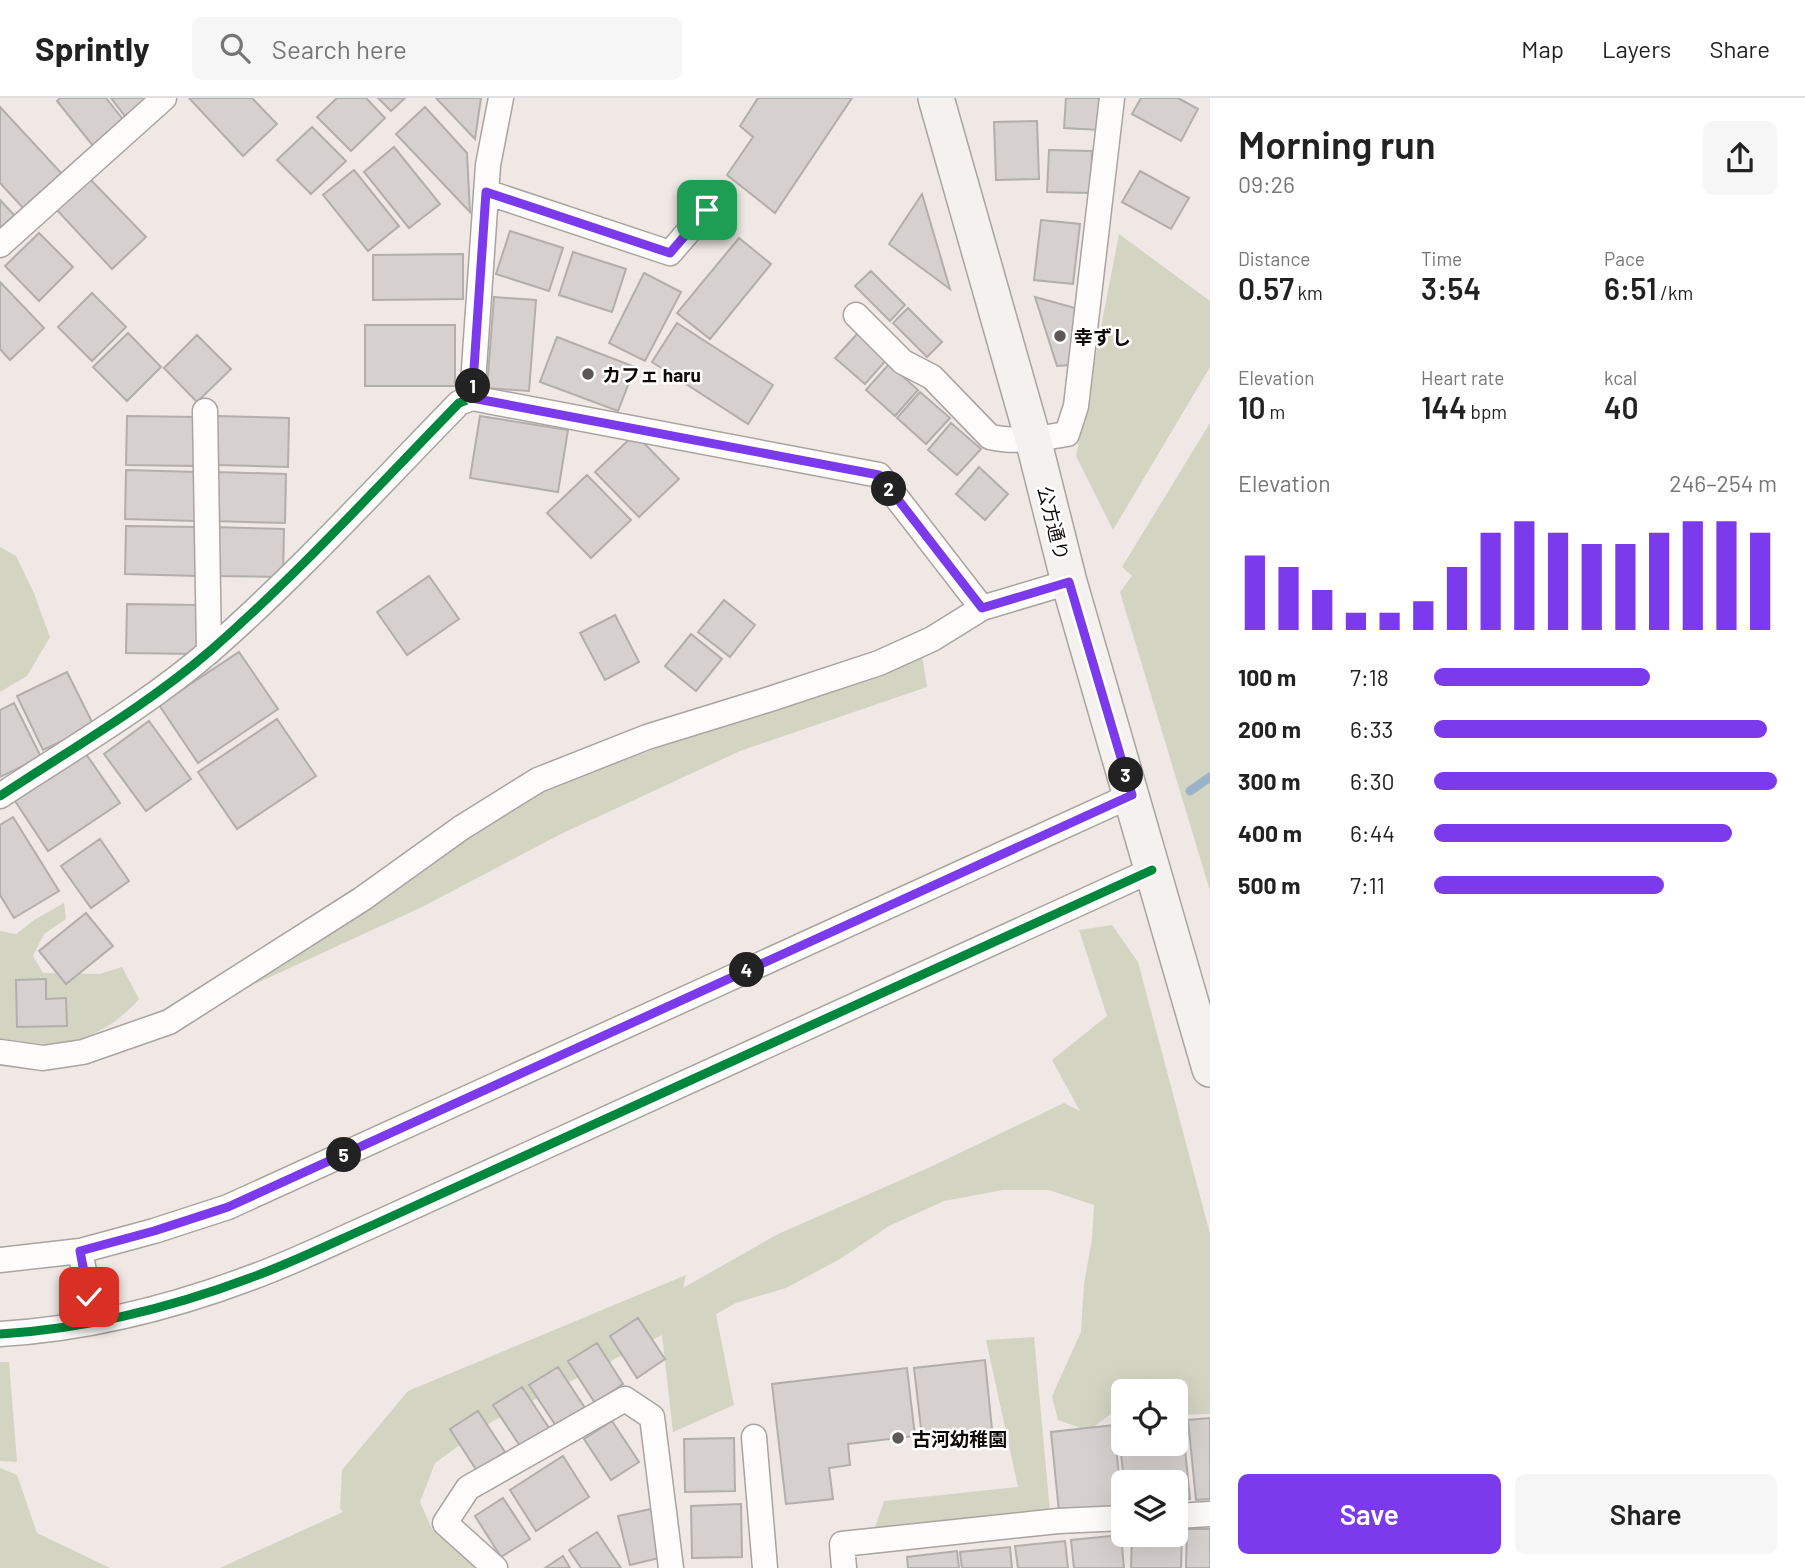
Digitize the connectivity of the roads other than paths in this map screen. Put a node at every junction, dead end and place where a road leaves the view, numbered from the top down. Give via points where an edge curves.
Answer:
1 (164, 98) edge
2 (502, 98) edge
3 (936, 98) edge
4 (1112, 98) edge
5 (486, 192) junction
6 (707, 210) dead end
7 (0, 245) edge
8 (856, 315) dead end
9 (472, 398) junction
10 (205, 411) dead end
11 (1033, 439) junction
12 (1069, 582) junction
13 (982, 608) junction
14 (209, 652) junction
15 (1132, 795) junction
16 (0, 796) edge
17 (1152, 870) junction
18 (0, 1052) edge
19 (1210, 1069) edge
20 (80, 1251) junction
21 (0, 1260) edge
22 (94, 1322) junction
23 (0, 1334) edge
24 (754, 1437) dead end
25 (1210, 1514) edge
26 (1188, 1515) edge
27 (1111, 1519) edge
28 (495, 1568) edge
29 (671, 1568) edge
30 (765, 1568) edge
31 (844, 1568) edge

1 - 7 street
2 - 5 street
3 - 11 street, 公方通り
4 - 11 street via 1076,406 1067,434
5 - 6 street via 670,253
5 - 9 street
8 - 11 street via 903,362 932,377 990,438
9 - 13 street via 879,475
9 - 14 street via 458,404
10 - 14 street
11 - 12 street, 公方通り
12 - 13 street
12 - 15 street, 公方通り
13 - 18 street via 932,639 878,663 647,737 538,780 169,1022 83,1052 43,1058
14 - 16 street
15 - 17 street, 公方通り
15 - 20 street via 228,1207
17 - 19 street, 公方通り
17 - 22 street via 251,1278 176,1303
20 - 21 street
20 - 22 street
22 - 23 street
24 - 30 street
25 - 26 street
27 - 31 street via 842,1544
28 - 29 street via 444,1523 468,1488 625,1399 652,1418

